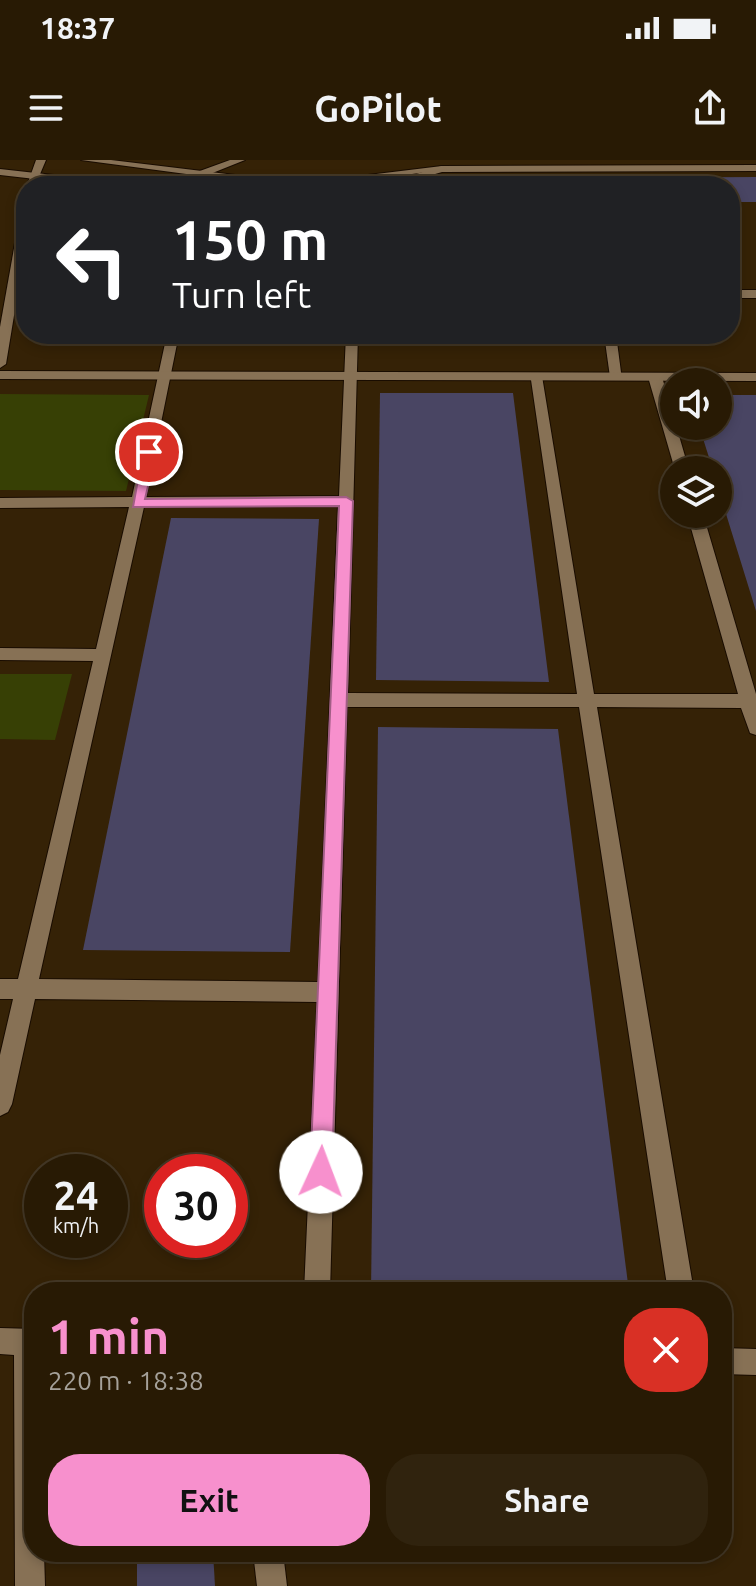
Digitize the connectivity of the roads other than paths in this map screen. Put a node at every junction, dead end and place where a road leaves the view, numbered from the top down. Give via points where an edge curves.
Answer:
1 (41, 160) edge
2 (86, 160) edge
3 (240, 160) edge
4 (572, 160) edge
5 (733, 160) edge
6 (744, 168) junction
7 (756, 168) edge
8 (442, 169) junction
9 (583, 169) junction
10 (0, 172) edge
11 (32, 174) junction
12 (201, 174) junction
13 (48, 176) edge
14 (218, 176) edge
15 (384, 176) edge
16 (417, 176) edge
17 (16, 269) edge
18 (172, 344) edge
19 (352, 344) edge
20 (612, 344) edge
21 (0, 364) edge
22 (0, 375) edge
23 (167, 375) junction
24 (351, 376) junction
25 (535, 376) junction
26 (617, 377) junction
27 (655, 377) junction
28 (756, 377) edge
29 (678, 456) edge
30 (346, 501) junction
31 (0, 503) edge
32 (138, 504) junction
33 (699, 528) edge
34 (0, 654) edge
35 (102, 655) junction
36 (339, 700) junction
37 (587, 701) junction
38 (752, 701) edge
39 (756, 728) edge
40 (0, 989) edge
41 (25, 989) junction
42 (328, 992) junction
43 (0, 1104) edge
44 (317, 1282) edge
45 (679, 1282) edge
46 (20, 1342) edge
47 (732, 1361) edge
48 (756, 1362) edge
49 (24, 1440) edge
50 (29, 1562) edge
51 (269, 1562) edge
52 (30, 1586) edge
53 (272, 1586) edge

1 - 11 street
2 - 12 street
3 - 12 street
4 - 9 street
5 - 6 street
6 - 7 street
6 - 9 street
8 - 9 street
8 - 15 street
8 - 16 street
10 - 11 street
11 - 13 street
12 - 14 street
17 - 21 street
18 - 23 street
19 - 24 street
20 - 26 street
22 - 23 street
23 - 24 street
23 - 32 street
24 - 25 street
24 - 30 street
25 - 26 street
25 - 37 street
26 - 27 street
27 - 28 street
27 - 29 street
30 - 32 street
30 - 36 street
31 - 32 street
32 - 35 street
33 - 38 street
34 - 35 street
35 - 41 street
36 - 37 street
36 - 42 street
37 - 38 street
37 - 45 street
38 - 39 street
40 - 41 street
41 - 42 street
41 - 43 street
42 - 44 street
46 - 49 street
47 - 48 street
50 - 52 street
51 - 53 street

